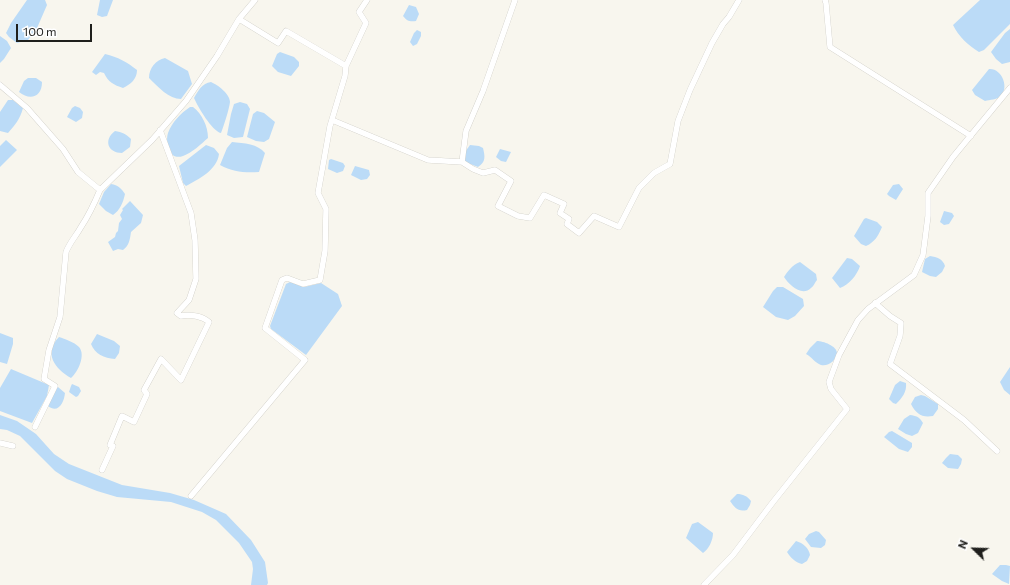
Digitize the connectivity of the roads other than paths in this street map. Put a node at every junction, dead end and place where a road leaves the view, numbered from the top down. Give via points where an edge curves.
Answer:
1 (255, 0) edge
2 (367, 0) edge
3 (515, 0) edge
4 (739, 0) edge
5 (825, 0) edge
6 (239, 19) junction
7 (346, 66) junction
8 (0, 85) edge
9 (1010, 88) edge
10 (332, 120) junction
11 (160, 130) junction
12 (971, 136) junction
13 (462, 162) junction
14 (100, 190) junction
15 (875, 303) junction
16 (35, 427) dead end
17 (0, 443) edge
18 (12, 446) dead end
19 (996, 451) dead end
20 (102, 470) dead end
21 (191, 496) dead end
22 (704, 585) edge

1 - 6 street
2 - 7 street via 359,12 366,23
3 - 13 street via 466,131
4 - 13 street via 712,43 690,90 678,121 670,164 654,173 639,188 619,227 594,216 579,233 567,224 569,219 560,213 564,204 544,195 530,218 518,216 498,206 511,181 495,170 483,172
5 - 12 street via 830,46
6 - 7 street via 278,43 286,31
6 - 11 street via 186,102
7 - 10 street
8 - 14 street via 27,108 63,149 78,172
9 - 12 street
10 - 13 street via 428,160
10 - 21 street via 318,193 326,209 325,251 320,280 303,284 287,278 282,280 265,328 305,360
11 - 14 street
11 - 20 street via 191,213 195,240 196,279 189,300 177,313 180,316 205,318 209,322 181,380 161,359 144,390 147,394 134,422 122,416
12 - 15 street via 928,193 924,249 914,275
14 - 16 street via 66,252 60,317 49,350 44,380 55,386
15 - 19 street via 901,323 900,336 890,364 964,420
15 - 22 street via 858,320 839,354 829,382 831,390 847,409 733,555
17 - 18 street

